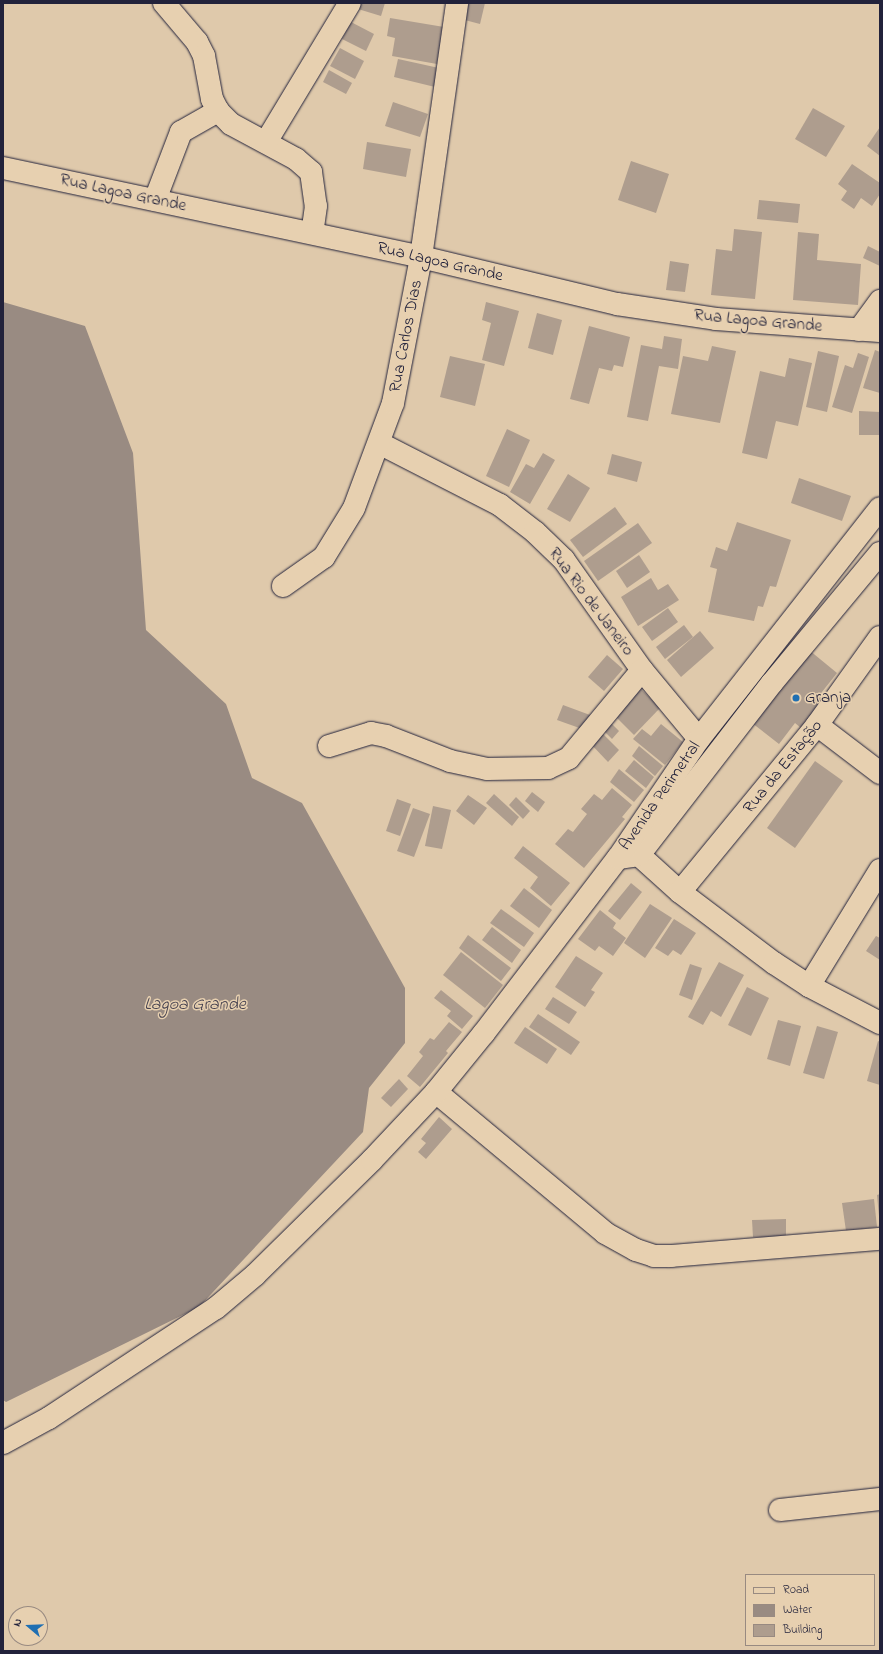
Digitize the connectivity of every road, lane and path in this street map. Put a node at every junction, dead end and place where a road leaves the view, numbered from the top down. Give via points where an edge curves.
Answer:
1 (164, 3) edge
2 (350, 3) edge
3 (457, 3) edge
4 (218, 111) junction
5 (266, 142) junction
6 (3, 168) edge
7 (155, 200) junction
8 (312, 233) junction
9 (421, 257) junction
10 (880, 301) edge
11 (869, 330) edge
12 (379, 443) junction
13 (880, 508) edge
14 (880, 553) edge
15 (283, 586) dead end
16 (880, 637) edge
17 (754, 669) junction
18 (642, 670) junction
19 (772, 683) junction
20 (817, 725) junction
21 (699, 740) junction
22 (329, 746) dead end
23 (880, 773) edge
24 (628, 856) junction
25 (880, 870) edge
26 (680, 892) junction
27 (809, 986) junction
28 (880, 1023) edge
29 (436, 1092) junction
30 (880, 1239) edge
31 (3, 1443) edge
32 (880, 1499) edge
33 (780, 1510) dead end

1 - 4 street via 197,42 204,56 212,99
2 - 5 street
3 - 9 street, Rua Carlos Dias
4 - 5 street via 231,124
4 - 7 street via 181,132
5 - 8 street via 296,159 310,172 316,206
6 - 7 street, Rua Lagoa Grande
7 - 8 street, Rua Lagoa Grande
8 - 9 street, Rua Lagoa Grande
9 - 11 street, Rua Lagoa Grande via 617,304 716,319
9 - 12 street, Rua Carlos Dias via 393,403
10 - 11 street
12 - 15 street, Rua Carlos Dias via 354,508 324,557
12 - 18 street, Rua Rio de Janeiro via 500,505 534,532 564,560
13 - 17 street, Avenida Perimetral
14 - 19 street, Avenida Perimetral
16 - 20 street, Rua da Estação
17 - 19 street
17 - 21 street, Avenida Perimetral
18 - 21 street, Rua Rio de Janeiro
18 - 22 street via 569,758 548,768 487,769 450,761 386,736 371,733
19 - 24 street, Avenida Perimetral
20 - 23 street
20 - 26 street, Rua da Estação
21 - 24 street, Avenida Perimetral
24 - 26 street
24 - 29 street
25 - 27 street
26 - 27 street
27 - 28 street
29 - 30 street via 605,1233 636,1250 654,1256
29 - 31 street via 305,1227 216,1308 49,1418
32 - 33 street

